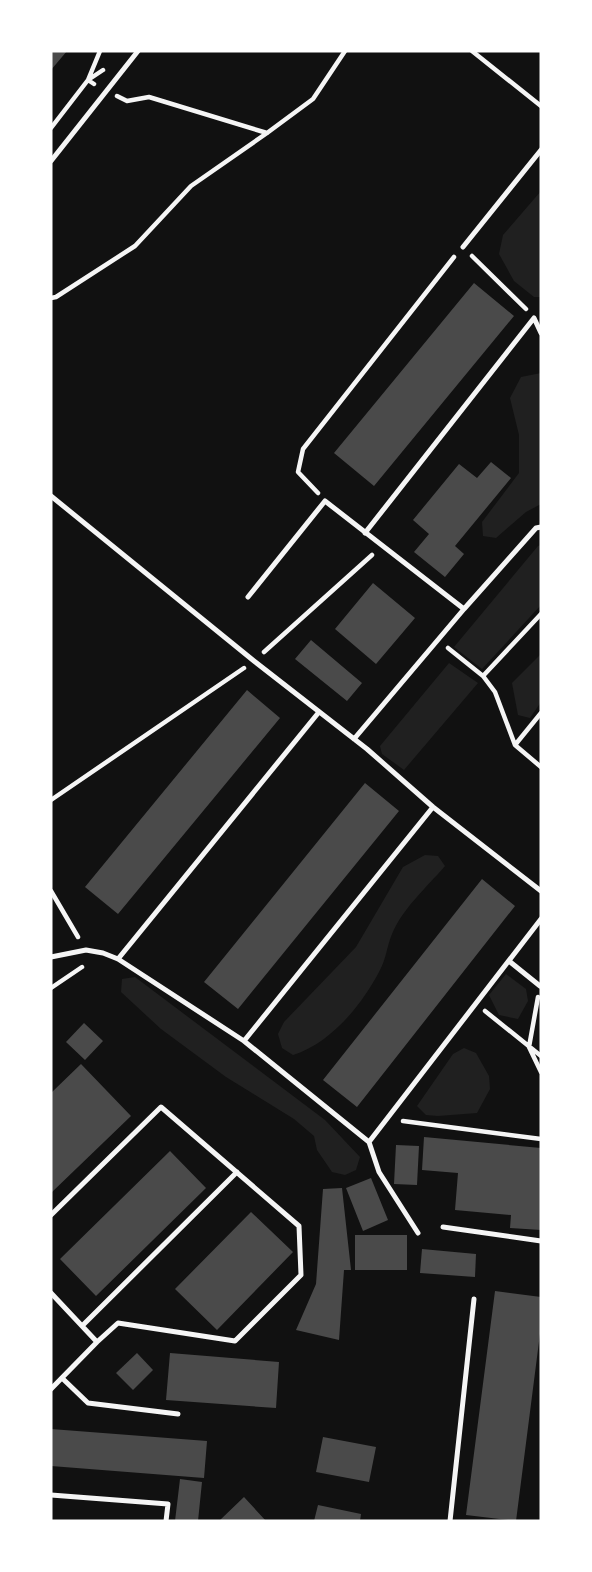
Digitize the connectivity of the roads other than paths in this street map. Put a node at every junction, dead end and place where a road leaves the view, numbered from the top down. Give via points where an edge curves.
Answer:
1 (138, 51) edge
2 (541, 150) edge
3 (51, 161) edge
4 (463, 247) road end
5 (541, 333) edge
6 (51, 496) edge
7 (541, 527) edge
8 (365, 533) junction
9 (248, 597) dead end
10 (464, 609) junction
11 (319, 712) junction
12 (354, 739) junction
13 (433, 807) junction
14 (541, 891) edge
15 (541, 919) edge
16 (51, 957) edge
17 (118, 959) junction
18 (509, 961) junction
19 (540, 986) edge
20 (244, 1041) junction
21 (369, 1142) junction
22 (237, 1172) junction
23 (51, 1215) edge
24 (443, 1227) dead end
25 (418, 1233) dead end
26 (541, 1241) edge
27 (51, 1293) edge
28 (474, 1299) dead end
29 (82, 1326) junction
30 (97, 1342) junction
31 (62, 1378) junction
32 (51, 1389) edge
33 (178, 1414) dead end
34 (51, 1495) edge
35 (166, 1521) edge
36 (450, 1521) edge

1 - 3 lane
2 - 4 lane
5 - 8 lane via 534,317
6 - 11 lane
7 - 10 lane
8 - 9 lane via 325,501
8 - 10 lane
10 - 12 lane
11 - 12 lane
11 - 17 lane
12 - 13 lane
13 - 14 lane
13 - 20 lane
15 - 18 lane
16 - 17 lane via 86,950
17 - 20 lane
18 - 19 lane
18 - 21 lane
20 - 21 lane
21 - 25 lane via 379,1172
22 - 23 lane via 161,1107
22 - 29 lane
22 - 30 lane via 299,1226 301,1275 235,1341 118,1323
24 - 26 lane
27 - 29 lane
28 - 36 lane
29 - 30 lane
30 - 31 lane
31 - 32 lane
31 - 33 lane via 88,1403
34 - 35 lane via 168,1504

